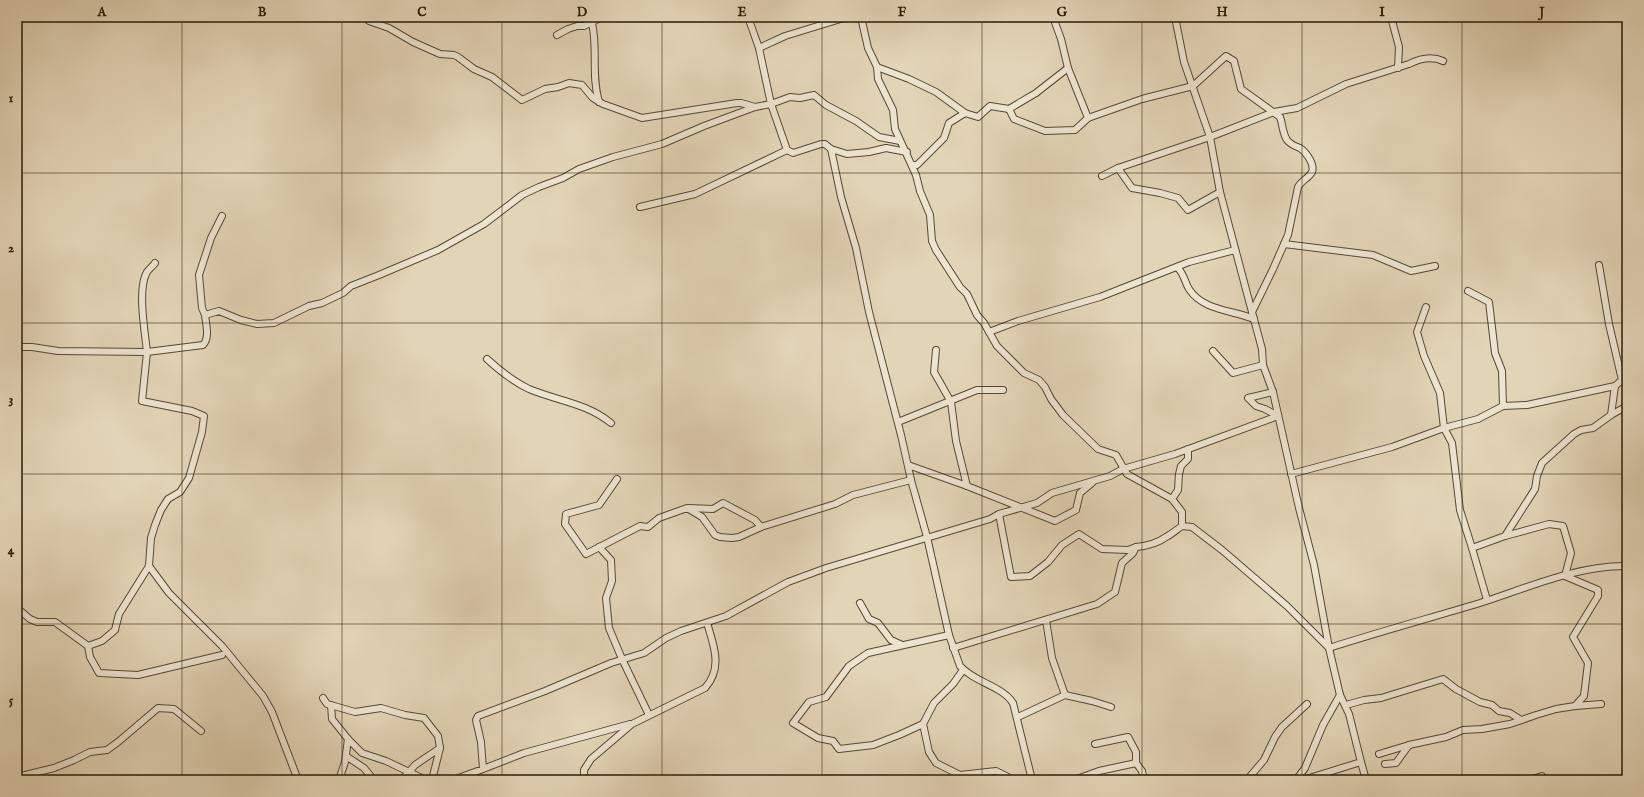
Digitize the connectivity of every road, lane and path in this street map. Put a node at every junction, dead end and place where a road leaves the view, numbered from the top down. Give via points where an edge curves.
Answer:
1 (602, 17) edge
2 (748, 17) edge
3 (847, 17) edge
4 (861, 17) edge
5 (1053, 17) edge
6 (1175, 17) edge
7 (1391, 17) edge
8 (369, 20) dead end
9 (592, 23) junction
10 (558, 35) dead end
11 (759, 48) junction
12 (1443, 61) dead end
13 (877, 67) junction
14 (1068, 68) junction
15 (1398, 68) junction
16 (1193, 86) junction
17 (598, 102) junction
18 (771, 104) junction
19 (755, 107) junction
20 (1009, 109) junction
21 (1274, 112) junction
22 (965, 113) junction
23 (1088, 118) junction
24 (1210, 137) junction
25 (900, 141) junction
26 (831, 149) junction
27 (787, 150) junction
28 (907, 152) junction
29 (912, 165) junction
30 (1118, 168) junction
31 (1102, 176) dead end
32 (1220, 192) junction
33 (640, 207) dead end
34 (222, 216) dead end
35 (1284, 244) junction
36 (1235, 250) junction
37 (155, 263) dead end
38 (1599, 265) dead end
39 (1435, 266) dead end
40 (1177, 267) junction
41 (1468, 291) dead end
42 (1426, 307) dead end
43 (1252, 312) junction
44 (205, 315) junction
45 (1254, 319) junction
46 (989, 332) junction
47 (17, 347) edge
48 (936, 350) dead end
49 (1213, 351) dead end
50 (147, 352) junction
51 (487, 359) dead end
52 (1263, 365) junction
53 (1615, 386) junction
54 (1003, 390) dead end
55 (1273, 392) junction
56 (951, 402) junction
57 (1503, 406) junction
58 (1627, 406) edge
59 (1611, 415) junction
60 (1278, 416) junction
61 (898, 422) junction
62 (610, 423) dead end
63 (1444, 428) junction
64 (1188, 449) junction
65 (908, 465) junction
66 (1123, 469) junction
67 (1291, 474) junction
68 (617, 479) dead end
69 (911, 480) junction
70 (1095, 481) junction
71 (966, 486) junction
72 (1172, 499) junction
73 (687, 508) junction
74 (1019, 508) junction
75 (999, 514) junction
76 (1182, 526) junction
77 (761, 527) junction
78 (1505, 536) junction
79 (927, 537) junction
80 (599, 547) junction
81 (1136, 547) junction
82 (1472, 548) junction
83 (149, 566) junction
84 (1627, 566) edge
85 (1565, 576) junction
86 (1487, 600) junction
87 (860, 603) dead end
88 (18, 608) edge
89 (1046, 620) junction
90 (707, 623) junction
91 (949, 635) junction
92 (902, 645) junction
93 (88, 646) junction
94 (954, 648) junction
95 (1329, 648) junction
96 (222, 655) dead end
97 (622, 659) junction
98 (963, 670) junction
99 (1065, 695) junction
100 (1340, 695) junction
101 (323, 698) dead end
102 (1307, 704) dead end
103 (1601, 704) dead end
104 (330, 705) junction
105 (1346, 705) junction
106 (1575, 706) junction
107 (1110, 707) dead end
108 (649, 715) junction
109 (1018, 717) junction
110 (1521, 720) junction
111 (632, 724) junction
112 (923, 724) junction
113 (201, 730) dead end
114 (348, 739) junction
115 (1095, 744) dead end
116 (1409, 745) junction
117 (440, 748) junction
118 (1378, 754) dead end
119 (346, 756) junction
120 (1361, 762) junction
121 (1136, 763) junction
122 (1385, 764) dead end
123 (483, 769) junction
124 (410, 772) junction
125 (17, 776) edge
126 (373, 779) dead end
127 (298, 780) edge
128 (339, 780) edge
129 (402, 780) edge
130 (426, 780) edge
131 (432, 780) edge
132 (453, 780) edge
133 (584, 780) edge
134 (1014, 780) edge
135 (1032, 780) edge
136 (1074, 780) edge
137 (1144, 780) edge
138 (1247, 780) edge
139 (1296, 780) edge
140 (1303, 780) edge
141 (1366, 780) edge
142 (1529, 780) edge
143 (1544, 780) edge

1 - 9 street
2 - 11 street
3 - 11 street via 784,36
4 - 13 street via 868,48
5 - 14 street
6 - 16 street via 1184,62
7 - 15 street via 1399,47
8 - 17 street via 440,54 458,56 520,99 525,100 545,89 569,83 582,85
9 - 10 street via 568,29
9 - 17 street via 595,35 594,87
11 - 18 street
12 - 15 street via 1437,58 1418,60
13 - 22 street via 936,92
13 - 25 street via 878,79 893,110 895,129
14 - 20 street via 1036,93
14 - 23 street
15 - 21 street via 1346,84 1297,108
16 - 21 street via 1226,56 1234,61 1241,89
16 - 23 street via 1142,99
16 - 24 street
17 - 19 street via 645,119 737,103
18 - 19 street
18 - 25 street via 790,97 800,98 814,94 826,105 879,137
18 - 27 street
19 - 44 street via 662,144 579,169 522,195 484,224 438,250 351,286 329,300 274,322 257,324 219,311
20 - 22 street via 990,106 978,117
20 - 23 street via 1014,119 1045,131 1074,130
21 - 24 street
21 - 35 street via 1280,117 1286,139 1290,144 1302,149 1313,165 1311,174 1300,182 1298,187
22 - 29 street via 949,123 944,138 917,165
24 - 30 street
24 - 32 street
25 - 28 street
26 - 27 street via 821,144 792,153
26 - 28 street via 847,154 886,148
26 - 61 street
27 - 33 street via 695,194
28 - 29 street
29 - 46 street via 930,215 932,241 936,250 967,294
30 - 31 street
30 - 32 street via 1132,188 1178,198 1188,210
32 - 36 street
34 - 44 street via 211,238 199,275
35 - 39 street via 1373,255 1411,271
35 - 43 street
36 - 40 street
36 - 43 street
37 - 50 street via 147,272 142,293
38 - 53 street via 1622,380
40 - 45 street via 1189,289 1201,301 1221,310
40 - 46 street via 1100,297
41 - 57 street via 1488,302 1495,353 1502,372
42 - 63 street via 1417,332 1440,393
43 - 45 street
44 - 50 street via 207,336 203,345
45 - 52 street via 1262,349
46 - 66 street via 997,346 1024,373 1039,380 1051,399 1076,428 1098,449 1116,455
47 - 50 street via 58,352
48 - 56 street via 934,372
49 - 52 street via 1233,373
50 - 83 street via 142,401 192,411 204,416 189,478 180,492 168,499 155,525 151,538
51 - 62 street via 500,372 528,389 599,414
52 - 55 street
53 - 57 street via 1527,405
53 - 59 street
54 - 56 street via 977,390
55 - 60 street
55 - 60 street via 1248,398 1256,406
56 - 61 street
56 - 71 street
57 - 63 street via 1478,419
58 - 59 street
59 - 78 street via 1593,428 1574,434 1542,463 1535,489
60 - 64 street
60 - 67 street
61 - 65 street
63 - 67 street via 1392,447
63 - 82 street via 1452,443 1460,510
64 - 66 street
64 - 72 street via 1188,458 1181,466 1179,474 1178,490
65 - 69 street
65 - 71 street
66 - 70 street
66 - 72 street via 1135,479
67 - 95 street via 1314,565
68 - 80 street via 599,505 566,514 565,524 586,554
69 - 77 street via 853,495 835,504
69 - 79 street
70 - 74 street via 1052,493 1037,503
70 - 74 street via 1080,493 1076,510 1055,521
71 - 74 street
72 - 76 street via 1182,512
73 - 77 street via 713,509 723,504 755,520
73 - 77 street via 702,517 715,535 720,537 739,537
73 - 80 street via 659,518 648,528 640,526
74 - 75 street
75 - 79 street via 970,526
75 - 81 street via 1011,577 1030,576 1048,562 1062,545 1079,534 1102,548 1128,550
76 - 81 street via 1161,540
76 - 95 street via 1192,527 1222,550 1287,606
78 - 82 street
78 - 85 street via 1549,524 1563,526 1571,554
79 - 90 street via 788,582 726,616
79 - 91 street
80 - 97 street via 610,560 612,581 606,598 609,628
81 - 89 street via 1122,563 1115,592 1097,604
82 - 86 street
83 - 93 street via 119,614 115,630 102,641
83 - 127 street via 169,593 222,646 263,696 272,712
84 - 85 street via 1604,566
85 - 86 street
85 - 106 street via 1598,590 1598,596 1573,637 1588,664 1584,696
86 - 95 street
87 - 92 street via 869,619 878,623 891,640
88 - 93 street via 37,622 55,622
89 - 94 street
89 - 99 street via 1052,658
90 - 97 street via 666,638 644,653
90 - 108 street via 717,664 710,682 705,688
91 - 92 street
91 - 94 street
92 - 112 street via 868,653 849,666 826,697 809,702 794,723 818,738 833,741 839,749 873,745
93 - 96 street via 90,657 99,673 138,675
94 - 98 street
95 - 100 street
97 - 108 street
97 - 123 street via 478,716 476,720
98 - 109 street via 1006,694 1013,703
98 - 112 street via 934,703
99 - 107 street via 1092,700
99 - 109 street
100 - 105 street
100 - 139 street via 1323,725 1305,768
101 - 104 street
102 - 138 street via 1282,727 1264,760
103 - 106 street
104 - 114 street via 332,719
104 - 117 street via 355,712 381,708 424,718 438,736
105 - 110 street via 1381,698 1443,679 1480,702 1492,705
105 - 120 street
106 - 110 street
108 - 111 street
109 - 135 street
110 - 116 street via 1482,729 1463,730 1446,737
111 - 123 street via 524,753
111 - 133 street via 591,759 584,770
112 - 134 street via 929,752 936,764 960,774 996,771
113 - 125 street via 174,709 158,708 107,750 90,752 54,768
114 - 119 street
114 - 124 street via 362,753 386,760
115 - 121 street via 1128,736 1136,752
116 - 118 street
116 - 122 street via 1396,763
117 - 124 street via 415,765
117 - 131 street
119 - 126 street via 364,768
119 - 128 street
120 - 140 street
120 - 141 street
121 - 136 street via 1099,771
121 - 137 street via 1142,771
123 - 132 street
124 - 129 street
124 - 130 street
142 - 143 street via 1542,776

